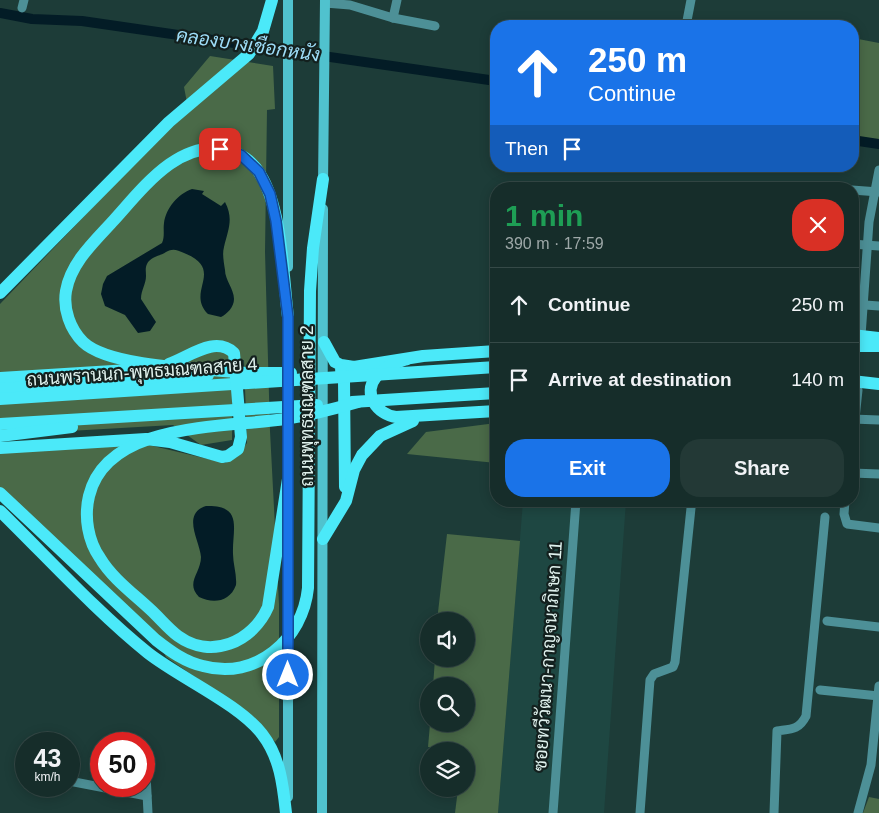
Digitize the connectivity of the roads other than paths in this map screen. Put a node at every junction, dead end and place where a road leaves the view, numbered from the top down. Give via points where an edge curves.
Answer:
1 (272, 0) edge
2 (288, 0) edge
3 (397, 0) edge
4 (692, 0) edge
5 (325, 2) edge
6 (393, 18) junction
7 (687, 20) edge
8 (435, 26) dead end
9 (879, 170) edge
10 (323, 179) junction
11 (859, 190) edge
12 (876, 191) edge
13 (859, 244) edge
14 (867, 245) junction
15 (879, 246) edge
16 (0, 293) edge
17 (859, 305) edge
18 (864, 305) junction
19 (879, 306) edge
20 (288, 317) junction
21 (859, 326) edge
22 (859, 335) edge
23 (879, 338) edge
24 (324, 342) junction
25 (859, 346) edge
26 (879, 346) edge
27 (490, 352) edge
28 (407, 358) junction
29 (337, 364) junction
30 (490, 367) edge
31 (248, 373) junction
32 (0, 378) edge
33 (328, 378) junction
34 (879, 384) edge
35 (859, 386) edge
36 (859, 387) edge
37 (0, 388) edge
38 (879, 389) edge
39 (490, 393) edge
40 (0, 399) edge
41 (358, 402) junction
42 (490, 411) edge
43 (444, 414) junction
44 (151, 415) junction
45 (859, 419) edge
46 (879, 420) edge
47 (0, 424) edge
48 (0, 436) edge
49 (0, 448) edge
50 (859, 473) edge
51 (879, 474) edge
52 (288, 479) junction
53 (0, 493) edge
54 (346, 501) junction
55 (576, 507) edge
56 (845, 507) edge
57 (691, 508) dead end
58 (0, 511) edge
59 (825, 518) dead end
60 (879, 528) edge
61 (324, 539) junction
62 (827, 621) dead end
63 (879, 627) edge
64 (879, 686) edge
65 (820, 690) dead end
66 (878, 696) edge
67 (875, 765) edge
68 (147, 797) edge
69 (148, 813) edge
70 (287, 813) edge
71 (322, 813) edge
72 (553, 813) edge
73 (640, 813) edge
74 (774, 813) edge
75 (858, 813) edge

1 - 16 main road via 263,31 249,54 169,122
2 - 20 main road, ถนนพุทธมณฑลสาย 2
3 - 6 street
4 - 7 street
5 - 6 street via 350,5
5 - 10 main road, ถนนพุทธมณฑลสาย 2
6 - 8 street
9 - 12 street
10 - 24 main road, ถนนพุทธมณฑลสาย 2
10 - 53 main road via 310,274 307,599 295,631 274,652 250,665 225,669 190,662 156,640
11 - 12 street
12 - 14 street
13 - 14 street
14 - 15 street
14 - 18 street
17 - 18 street
18 - 19 street
18 - 21 street
20 - 31 main road via 274,207 259,172 241,155 220,149 184,156 164,168 79,260 66,289 65,300 69,320 85,344 96,352 111,358
20 - 52 main road, ถนนพุทธมณฑลสาย 2
22 - 23 main road
24 - 29 main road
24 - 61 main road, ถนนพุทธมณฑลสาย 2
25 - 26 main road
27 - 28 main road
28 - 29 main road via 354,367
28 - 43 main road via 387,367 375,378 371,392 375,406 384,414 396,417
29 - 54 main road via 344,382
30 - 33 main road, ถนนพรานนก-พุทธมณฑลสาย 4
31 - 33 main road
31 - 37 main road
32 - 49 main road via 160,367 208,348 222,346 230,349 236,357 241,437 238,449 222,457 170,442 146,439
33 - 40 main road, ถนนพรานนก-พุทธมณฑลสาย 4
34 - 35 main road
36 - 38 main road
39 - 41 main road
41 - 44 main road
41 - 52 main road via 285,419 174,432 127,450 105,466 94,481 88,502 89,532 106,566 178,636 202,647 224,646 240,640 258,625 270,600
42 - 43 main road
43 - 54 main road via 408,422 373,442 354,470
44 - 47 main road
44 - 48 main road
45 - 46 street
50 - 51 street
52 - 70 main road, ถนนพุทธมณฑลสาย 2
54 - 61 main road
55 - 72 street, ซอยทวีวัฒนา-กาญจนาภิเษก 11
56 - 60 street via 847,524
57 - 73 street via 675,662 673,667 654,674 650,680
58 - 70 main road via 136,642 261,732 276,759
59 - 74 street via 806,716 796,728 777,730
61 - 71 main road, ถนนพุทธมณฑลสาย 2
62 - 63 street
64 - 66 street
65 - 66 street
66 - 67 street
67 - 75 street
68 - 69 street

